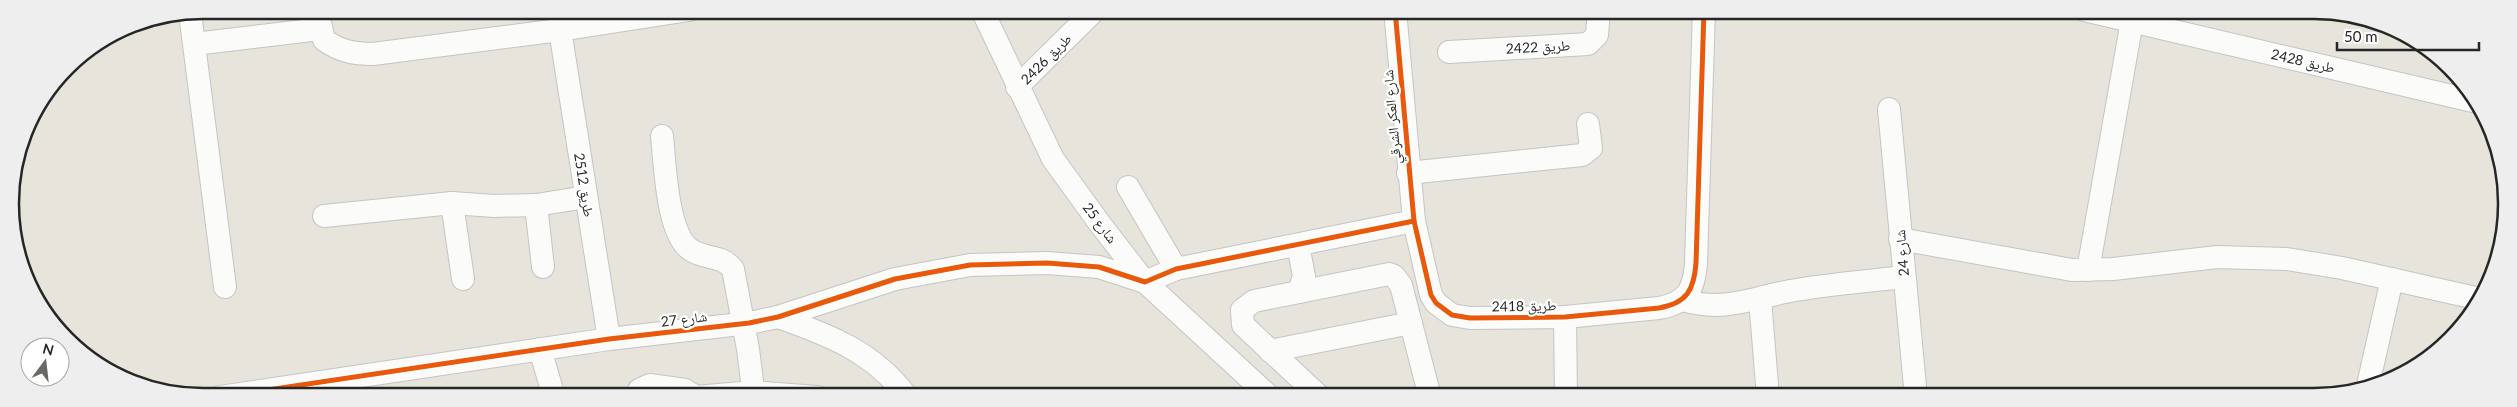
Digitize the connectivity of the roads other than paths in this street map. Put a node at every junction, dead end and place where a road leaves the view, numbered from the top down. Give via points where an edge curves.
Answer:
1 (191, 19) edge
2 (632, 19) edge
3 (986, 19) edge
4 (1086, 19) edge
5 (1396, 19) edge
6 (1598, 19) edge
7 (1704, 19) edge
8 (2123, 19) edge
9 (318, 20) edge
10 (2132, 21) junction
11 (560, 30) junction
12 (195, 44) junction
13 (1449, 52) dead end
14 (1017, 87) junction
15 (2466, 99) edge
16 (1889, 109) dead end
17 (1588, 124) dead end
18 (662, 136) dead end
19 (1408, 173) junction
20 (1128, 187) dead end
21 (586, 197) junction
22 (452, 204) junction
23 (536, 205) junction
24 (324, 216) dead end
25 (1414, 221) junction
26 (1900, 239) junction
27 (1306, 243) junction
28 (543, 267) dead end
29 (1176, 269) junction
30 (2088, 270) junction
31 (1904, 277) junction
32 (463, 279) dead end
33 (2392, 280) junction
34 (1145, 282) junction
35 (1331, 285) junction
36 (225, 287) dead end
37 (1299, 292) junction
38 (2472, 297) edge
39 (1760, 299) junction
40 (1682, 300) junction
41 (778, 317) junction
42 (1565, 317) junction
43 (743, 323) junction
44 (1411, 324) junction
45 (609, 339) junction
46 (540, 349) junction
47 (1270, 351) junction
48 (2369, 379) edge
49 (322, 388) edge
50 (552, 388) edge
51 (644, 388) edge
52 (671, 388) edge
53 (753, 388) edge
54 (900, 388) edge
55 (1261, 388) edge
56 (1311, 388) edge
57 (1428, 388) edge
58 (1566, 388) edge
59 (1767, 388) edge
60 (1915, 388) edge

1 - 12 street
2 - 11 street
3 - 14 street, شارع 25
4 - 14 street, طريق 2426
5 - 19 street, شارع العكر الشرقي
6 - 13 street, طريق 2422 via 1597,35 1588,44
7 - 40 street via 1696,271 1691,291
8 - 10 street, طريق 2428
9 - 11 street via 324,40 352,54
9 - 12 street
10 - 15 street, طريق 2428
10 - 30 street
11 - 21 street, طريق 2512
12 - 36 street
14 - 34 street, شارع 25 via 1053,159
16 - 26 street, شارع 24
17 - 19 street, شارع العكر الشرقي via 1591,148 1582,155
18 - 43 street via 677,236 690,250 723,259 733,268
19 - 25 street, شارع العكر الشرقي
20 - 29 street
21 - 23 street
21 - 45 street, طريق 2512
22 - 23 street
22 - 24 street
22 - 32 street
23 - 28 street
25 - 27 street
25 - 42 street, طريق 2418 via 1431,296 1442,310 1461,318
26 - 30 street via 2050,267
26 - 31 street, شارع 24
27 - 29 street
27 - 35 street
27 - 37 street via 1304,276
29 - 34 street
30 - 33 street via 2217,257 2252,257 2315,263
31 - 39 street, طريق 2418 via 1806,288
31 - 60 street, شارع 24
33 - 38 street
33 - 48 street
34 - 41 street, شارع 27 via 1098,266 1047,263 970,265 895,279
34 - 55 street, شارع 25
35 - 37 street
35 - 44 street via 1384,274 1394,276 1401,285
37 - 47 street via 1254,301 1242,310 1242,325
39 - 40 street, طريق 2418 via 1716,306
39 - 59 street
40 - 42 street, طريق 2418 via 1659,308
41 - 43 street, شارع 27
41 - 54 street via 824,333 854,348
42 - 58 street, طريق 2418
43 - 45 street, شارع 27
43 - 53 street
44 - 47 street
44 - 57 street
45 - 46 street, شارع 27
46 - 49 street, شارع 27
46 - 50 street
47 - 56 street
51 - 52 street via 650,385

